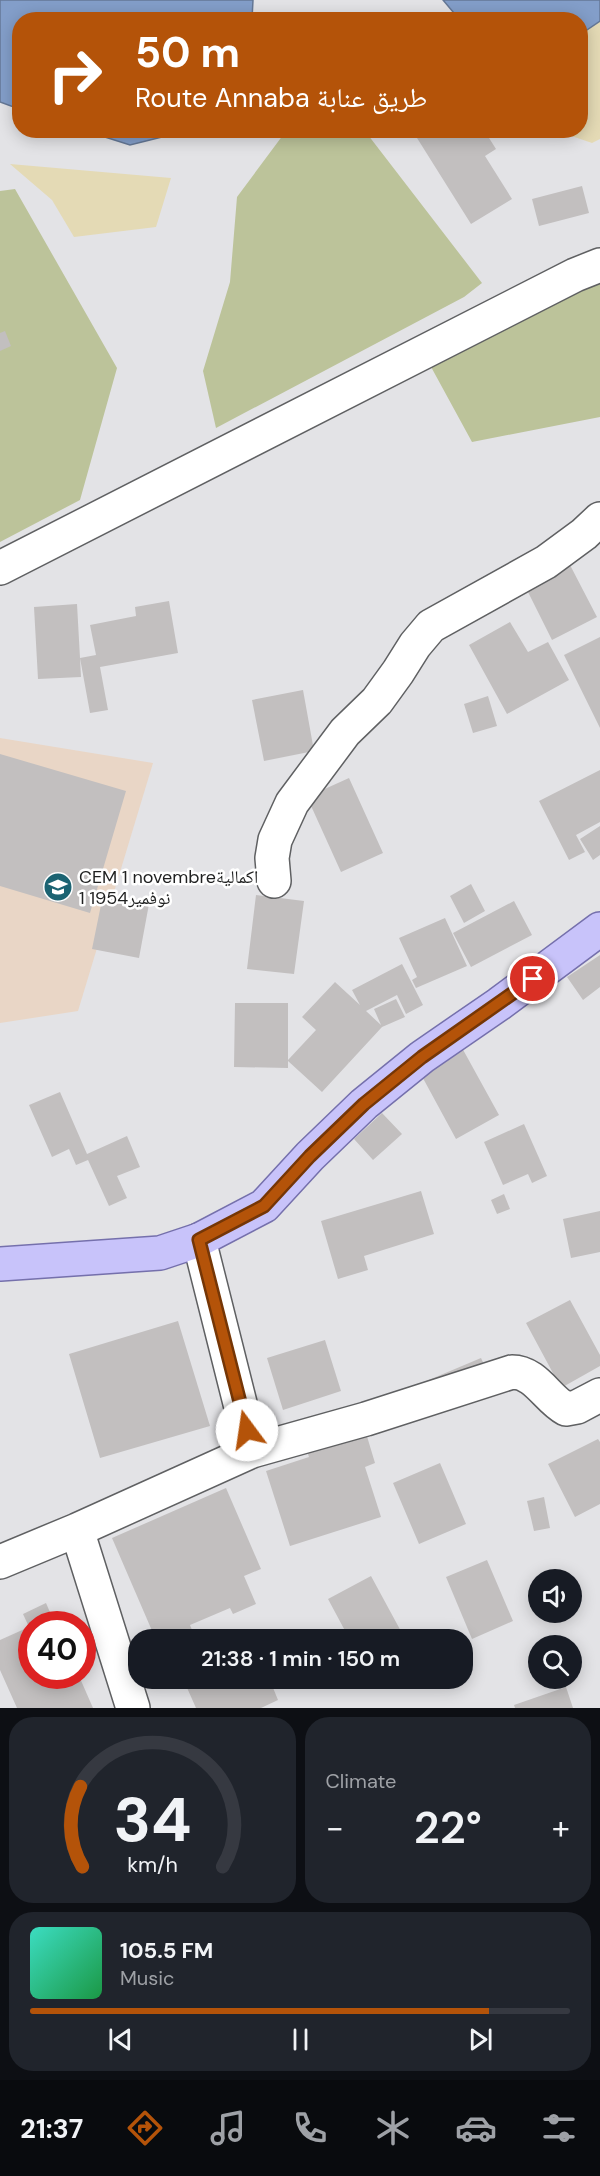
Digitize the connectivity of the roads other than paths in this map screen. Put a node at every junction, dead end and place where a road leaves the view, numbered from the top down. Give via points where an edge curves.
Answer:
1 (600, 265) edge
2 (600, 519) edge
3 (0, 568) edge
4 (274, 881) dead end
5 (600, 929) edge
6 (199, 1240) junction
7 (0, 1264) edge
8 (600, 1395) edge
9 (252, 1451) junction
10 (77, 1530) junction
11 (0, 1562) edge
12 (133, 1708) edge

1 - 3 street
2 - 4 street via 546,562 432,626 377,701 345,732 292,803 275,840
5 - 6 main road via 422,1057 364,1104 264,1206
6 - 7 main road via 160,1253
6 - 9 street
8 - 9 street via 566,1409 529,1377 512,1372
9 - 10 street
10 - 11 street
10 - 12 street

